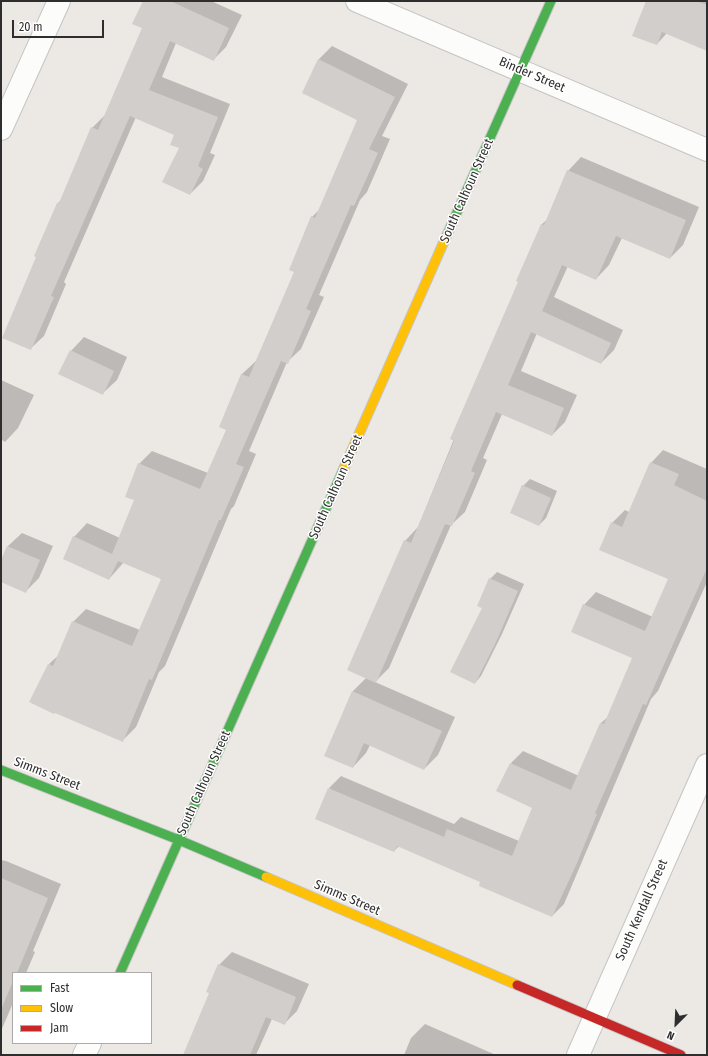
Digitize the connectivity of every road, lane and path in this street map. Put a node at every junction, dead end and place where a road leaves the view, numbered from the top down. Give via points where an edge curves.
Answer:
1 (59, 1) edge
2 (357, 1) edge
3 (551, 1) edge
4 (521, 70) junction
5 (1, 129) edge
6 (707, 150) edge
7 (707, 765) edge
8 (1, 770) edge
9 (179, 840) junction
10 (120, 972) edge
11 (594, 1017) junction
12 (90, 1044) edge
13 (84, 1055) edge
14 (578, 1055) edge
15 (681, 1055) edge

1 - 5 street
2 - 4 street, Binder Street
3 - 4 street, South Calhoun Street
4 - 6 street, Binder Street
4 - 9 street, South Calhoun Street
7 - 11 street, South Kendall Street
8 - 9 street, Simms Street
9 - 10 street, South Calhoun Street
9 - 11 street, Simms Street
11 - 14 street, South Kendall Street
11 - 15 street, Simms Street
12 - 13 street

